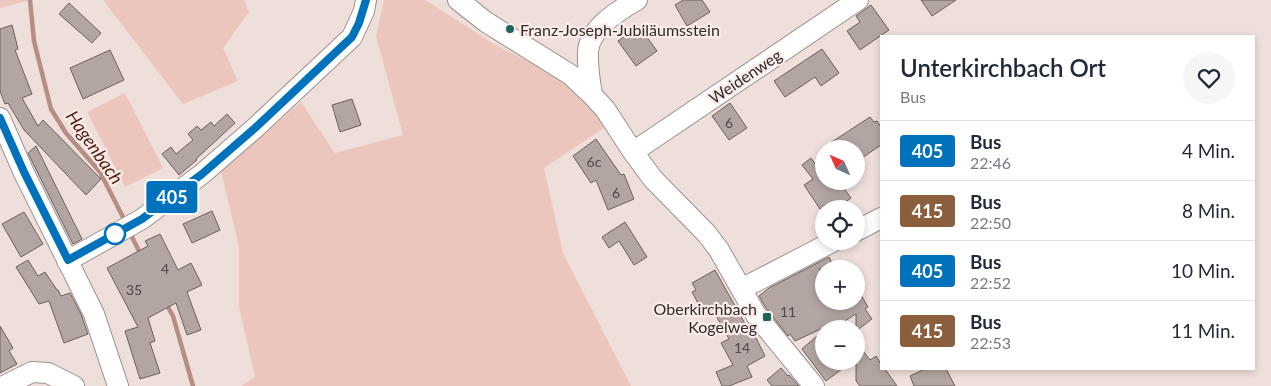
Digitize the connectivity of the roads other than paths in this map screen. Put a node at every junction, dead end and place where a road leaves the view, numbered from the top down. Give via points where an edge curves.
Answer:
1 (366, 0) edge
2 (458, 0) edge
3 (637, 0) edge
4 (858, 0) edge
5 (592, 95) junction
6 (0, 118) edge
7 (633, 152) junction
8 (880, 219) edge
9 (865, 226) edge
10 (817, 250) edge
11 (68, 260) junction
12 (741, 289) junction
13 (4, 386) edge
14 (74, 386) edge
15 (118, 386) edge
16 (814, 386) edge

1 - 11 street via 352,37 255,128 202,174 142,219
2 - 5 street via 486,22 572,75
3 - 5 street via 592,35 588,50
4 - 7 street, Weidenweg
5 - 7 street
6 - 11 street
7 - 12 street via 673,201 707,234
8 - 9 street
10 - 12 street
11 - 15 street via 94,314
12 - 16 street via 756,315
13 - 14 street via 32,372 48,373

